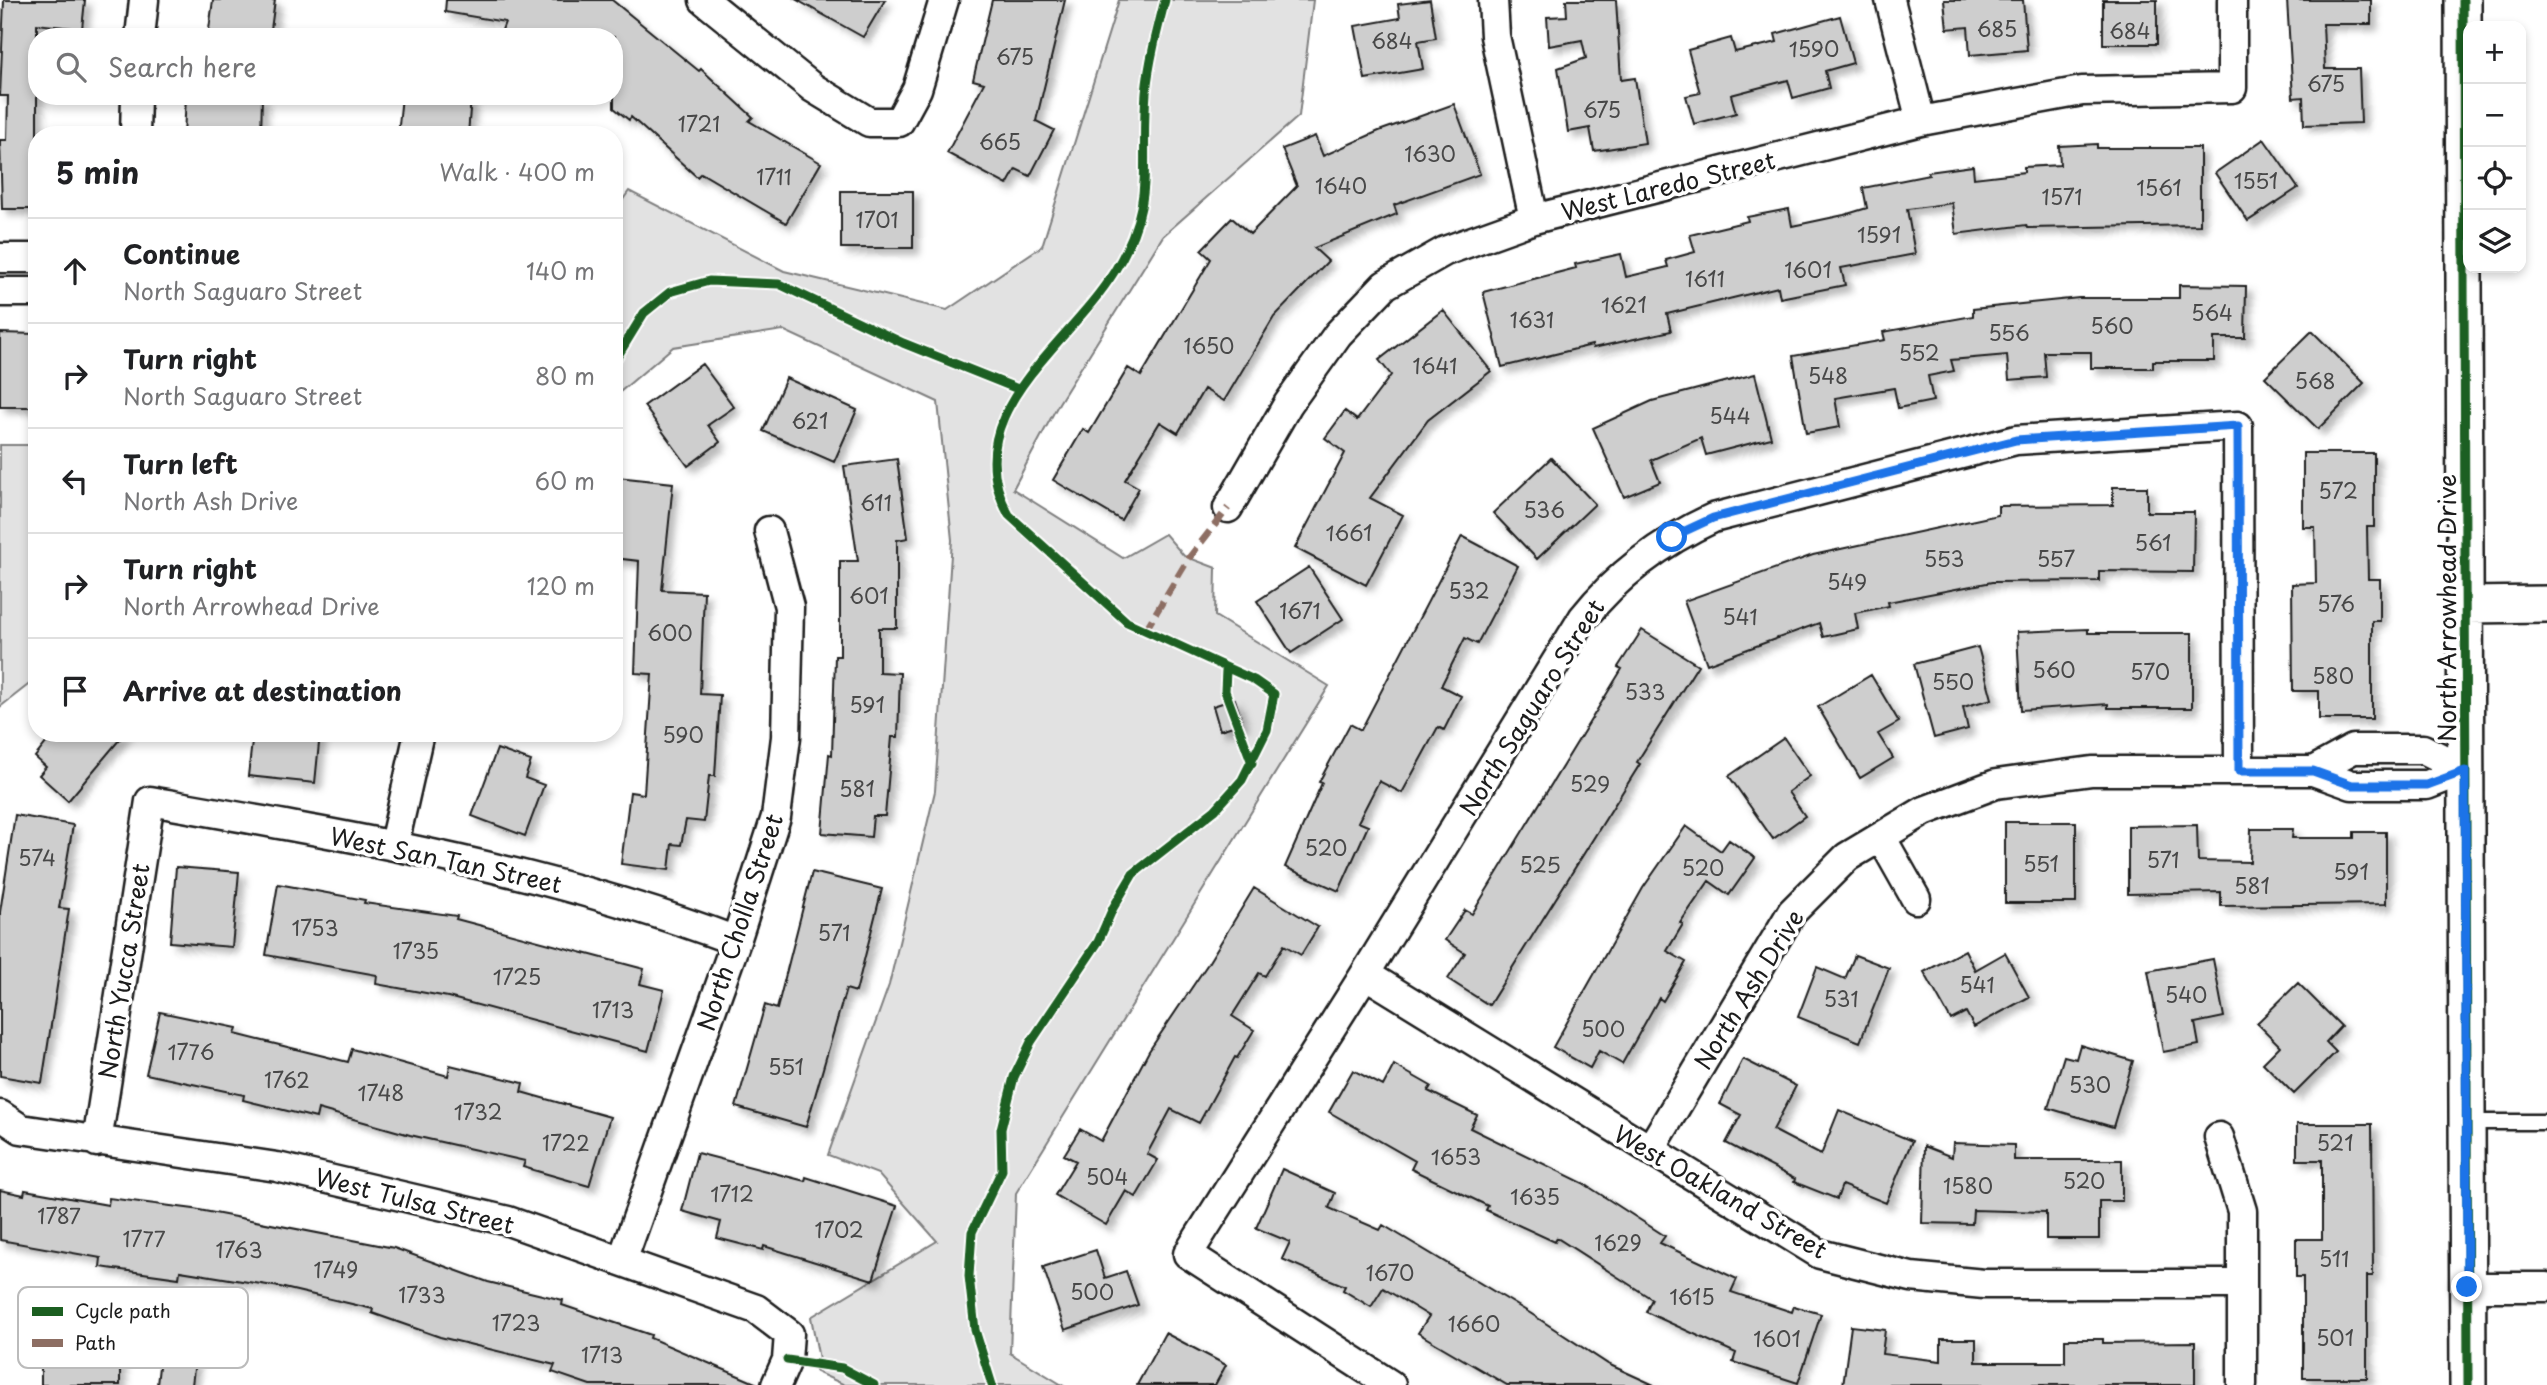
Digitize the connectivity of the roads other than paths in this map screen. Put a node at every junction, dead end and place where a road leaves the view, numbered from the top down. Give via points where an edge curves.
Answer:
1 (144, 0) edge
2 (704, 0) edge
3 (944, 0) edge
4 (1493, 0) edge
5 (1891, 0) edge
6 (2232, 0) edge
7 (2463, 0) edge
8 (141, 28) edge
9 (136, 105) edge
10 (1921, 121) junction
11 (135, 126) edge
12 (1534, 219) junction
13 (0, 258) edge
14 (28, 258) edge
15 (0, 292) edge
16 (28, 292) edge
17 (1228, 508) dead end
18 (769, 531) dead end
19 (2547, 604) edge
20 (2465, 605) junction
21 (417, 742) edge
22 (2239, 771) junction
23 (2465, 771) junction
24 (150, 801) joint
25 (1881, 837) junction
26 (394, 844) junction
27 (1916, 899) dead end
28 (736, 941) junction
29 (1365, 974) junction
30 (2466, 1122) junction
31 (2547, 1122) edge
32 (7, 1127) edge
33 (2219, 1138) dead end
34 (97, 1142) junction
35 (1650, 1150) junction
36 (622, 1261) junction
37 (2242, 1284) junction
38 (2467, 1287) junction
39 (2547, 1287) edge
40 (776, 1385) edge
41 (1391, 1385) edge
42 (2242, 1385) edge
43 (2468, 1385) edge

1 - 8 street
2 - 3 street via 813,88 869,122 899,122 916,89
4 - 12 street via 1494,36
5 - 10 street
6 - 10 street, West Laredo Street via 2232,88 2082,91
7 - 20 street, North Arrowhead Drive
9 - 11 street
10 - 12 street, West Laredo Street
12 - 17 street, West Laredo Street via 1445,251 1385,285 1338,334 1288,404
13 - 14 street
15 - 16 street
18 - 28 street, North Cholla Street via 789,607 786,737 776,817
19 - 20 street
20 - 23 street, North Arrowhead Drive
21 - 26 street
22 - 23 street, North Ash Drive via 2313,771 2352,785 2427,785
22 - 25 street, North Ash Drive via 2092,771 1996,784 1924,811
22 - 29 street, North Saguaro Street via 2238,426 2082,434 1992,445 1713,518 1672,537 1608,587 1583,618
23 - 30 street, North Arrowhead Drive
24 - 26 street, West San Tan Street
24 - 34 street, North Yucca Street
25 - 27 street
25 - 35 street, North Ash Drive via 1847,857 1792,912
26 - 28 street, West San Tan Street via 592,891
28 - 36 street, North Cholla Street
29 - 35 street, West Oakland Street
29 - 41 street, North Saguaro Street via 1188,1254
30 - 31 lane
30 - 38 street, North Arrowhead Drive
32 - 34 street, West Tulsa Street
33 - 37 street via 2242,1211
34 - 36 street, West Tulsa Street via 277,1167 508,1221
35 - 37 street, West Oakland Street via 1820,1254 1911,1277 1984,1284
36 - 40 street, West Tulsa Street via 756,1309 789,1334 787,1360
37 - 42 street
38 - 39 street
38 - 43 street, North Arrowhead Drive

